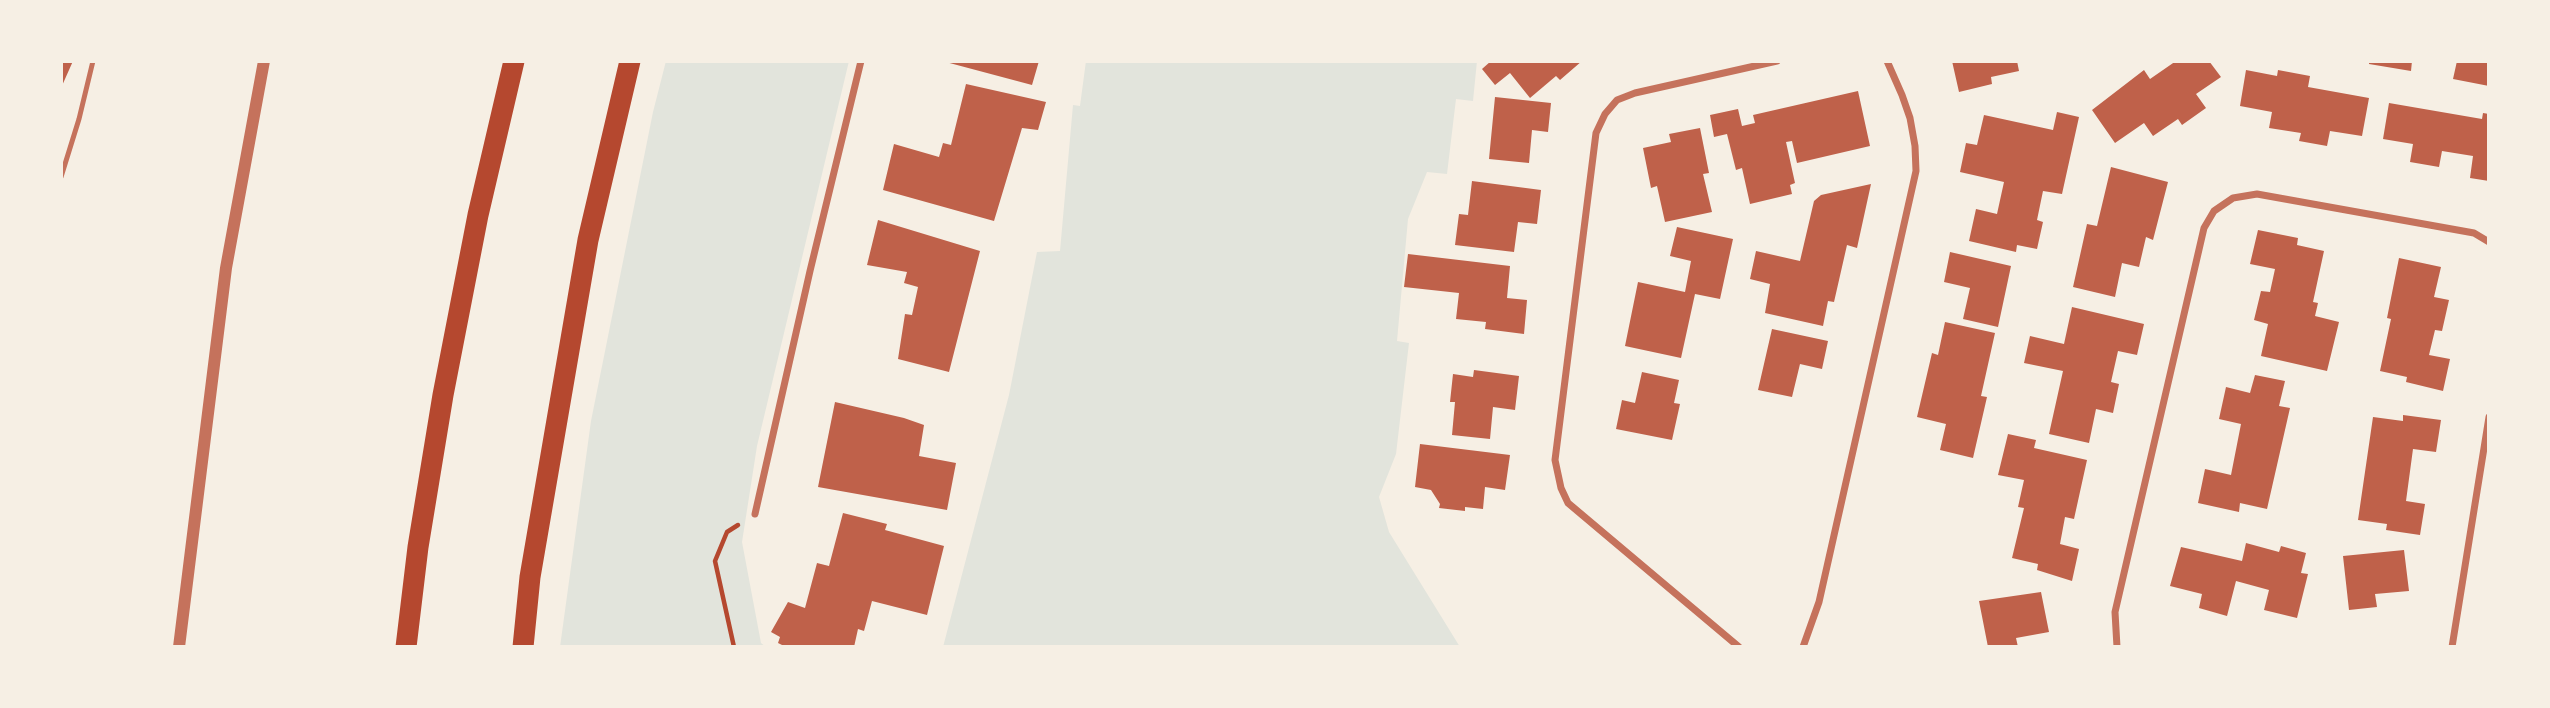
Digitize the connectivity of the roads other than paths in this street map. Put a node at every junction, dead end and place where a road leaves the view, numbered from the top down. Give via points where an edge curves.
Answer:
1 (93, 61) edge
2 (264, 61) edge
3 (514, 61) edge
4 (630, 61) edge
5 (861, 61) edge
6 (1777, 61) edge
7 (1887, 61) edge
8 (61, 177) edge
9 (2489, 242) edge
10 (2489, 417) edge
11 (755, 514) road end
12 (179, 647) edge
13 (406, 647) edge
14 (523, 647) edge
15 (1739, 647) edge
16 (1803, 647) edge
17 (2117, 647) edge
18 (2452, 647) edge

1 - 8 lane
2 - 12 street via 226,268
3 - 13 highway via 443,395
4 - 14 highway via 588,240 532,564
5 - 11 street
6 - 15 street via 1634,93 1617,100 1605,114 1596,133 1555,460 1568,503
7 - 16 street via 1910,118 1916,171 1819,602
9 - 17 street via 2474,233 2257,194 2233,198 2214,211 2204,228 2115,612
10 - 18 street

